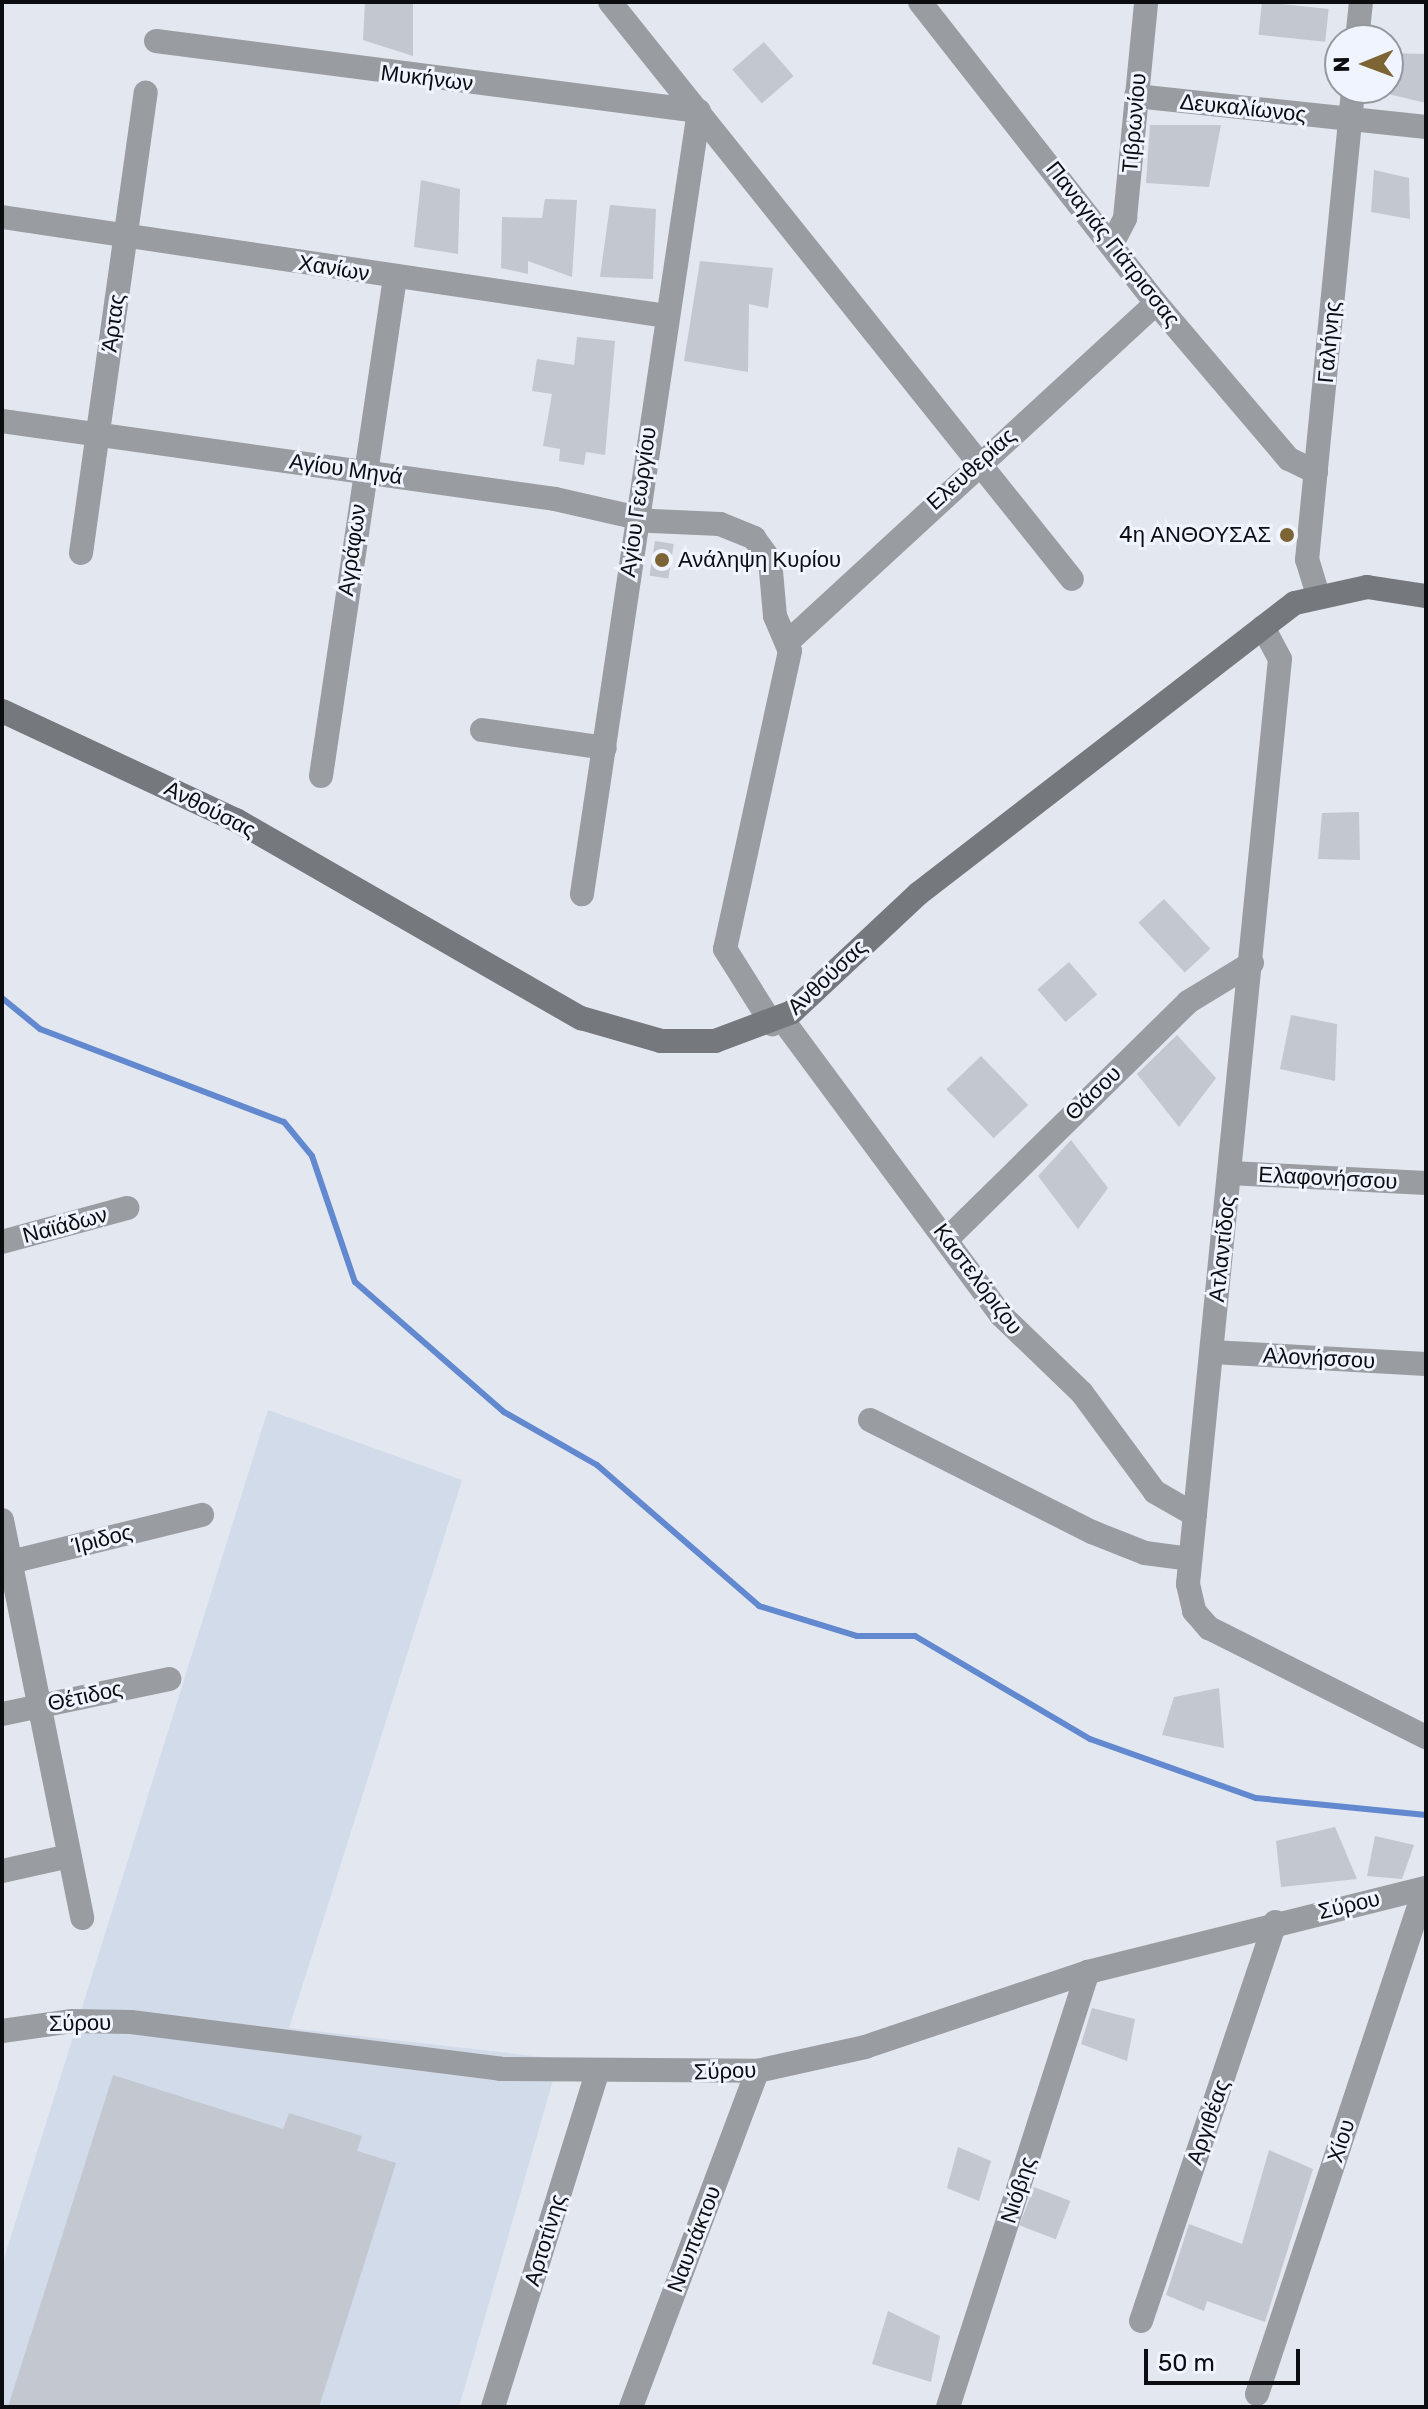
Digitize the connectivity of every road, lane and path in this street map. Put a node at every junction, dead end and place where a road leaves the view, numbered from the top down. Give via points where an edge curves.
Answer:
1 (610, 2) edge
2 (920, 2) edge
3 (1146, 2) edge
4 (1361, 2) edge
5 (1359, 24) edge
6 (156, 41) dead end
7 (146, 93) dead end
8 (1136, 96) junction
9 (1352, 104) edge
10 (699, 111) junction
11 (1350, 120) junction
12 (1426, 127) edge
13 (2, 217) edge
14 (126, 235) junction
15 (1113, 242) junction
16 (395, 277) junction
17 (1156, 303) junction
18 (666, 316) junction
19 (2, 421) edge
20 (98, 434) junction
21 (977, 464) junction
22 (363, 472) junction
23 (1316, 472) junction
24 (635, 518) junction
25 (81, 553) dead end
26 (1072, 579) dead end
27 (1318, 595) junction
28 (1426, 596) edge
29 (1263, 627) junction
30 (791, 639) junction
31 (2, 711) edge
32 (482, 730) dead end
33 (605, 748) junction
34 (321, 776) dead end
35 (582, 894) dead end
36 (1252, 963) junction
37 (777, 1022) junction
38 (1230, 1173) junction
39 (1426, 1183) edge
40 (127, 1208) dead end
41 (947, 1239) junction
42 (2, 1242) edge
43 (1212, 1352) junction
44 (1426, 1364) edge
45 (870, 1420) dead end
46 (202, 1515) dead end
47 (1195, 1515) junction
48 (2, 1520) edge
49 (1190, 1559) junction
50 (6, 1563) edge
51 (169, 1679) dead end
52 (39, 1706) junction
53 (2, 1714) edge
54 (1426, 1737) edge
55 (69, 1856) junction
56 (2, 1871) edge
57 (1425, 1888) edge
58 (82, 1918) dead end
59 (1275, 1922) junction
60 (1088, 1972) junction
61 (2, 2031) edge
62 (757, 2071) junction
63 (597, 2073) junction
64 (1141, 2321) dead end
65 (1257, 2394) dead end
66 (493, 2407) edge
67 (631, 2407) edge
68 (948, 2407) edge

1 - 10 street
2 - 15 street, Παναγιάς Γιάτρισσας
3 - 8 street, Τιβρωνίου
4 - 5 street
6 - 10 street, Μυκήνων
7 - 14 street, Άρτας
8 - 11 street, Δευκαλίωνος
8 - 15 street, Τιβρωνίου via 1125,218
9 - 11 street, Γαλήνης
10 - 18 street, Αγίου Γεωργίου
10 - 21 street
11 - 12 street, Δευκαλίωνος
11 - 23 street, Γαλήνης
13 - 14 street, Χανίων
14 - 16 street, Χανίων
14 - 20 street, Άρτας
15 - 17 street, Παναγιάς Γιάτρισσας
16 - 18 street, Χανίων
16 - 22 street, Αγράφων
17 - 21 street, Ελευθερίας
17 - 23 street, Παναγιάς Γιάτρισσας via 1289,459
18 - 24 street, Αγίου Γεωργίου
19 - 20 street, Αγίου Μηνά
20 - 22 street, Αγίου Μηνά
20 - 25 street, Άρτας
21 - 26 street
21 - 30 street, Ελευθερίας
22 - 24 street, Αγίου Μηνά
22 - 34 street, Αγράφων
23 - 27 street, Γαλήνης via 1307,560
24 - 30 street, Αγίου Μηνά via 732,526 761,545 772,568 775,616
24 - 33 street, Αγίου Γεωργίου
27 - 28 street, Ανθούσας via 1367,587
27 - 29 street, Ανθούσας
29 - 36 street, Ατλαντίδος via 1280,659
29 - 37 street, Ανθούσας via 911,900
30 - 37 street, Καστελόριζου via 725,949
31 - 37 street, Ανθούσας via 236,820 581,1018 686,1043
32 - 33 street
33 - 35 street, Αγίου Γεωργίου
36 - 38 street, Ατλαντίδος
36 - 41 street, Θάσου via 1188,1002
37 - 41 street, Καστελόριζου
38 - 39 street, Ελαφονήσσου
38 - 43 street, Ατλαντίδος
40 - 42 street, Ναϊάδων
41 - 47 street, Καστελόριζου via 1022,1339 1112,1428 1155,1492
43 - 44 street, Αλονήσσου
43 - 47 street, Ατλαντίδος
45 - 49 street via 1092,1532 1145,1553
46 - 50 street, Ίριδος
47 - 49 street, Ατλαντίδος
48 - 50 street
49 - 54 street, Ατλαντίδος via 1194,1611 1209,1628
50 - 52 street
51 - 52 street, Θέτιδος
52 - 53 street, Θέτιδος
52 - 55 street
55 - 56 street
55 - 58 street
57 - 59 street, Σύρου
57 - 65 street, Χίου
59 - 60 street, Σύρου
59 - 64 street, Αργιθέας
60 - 62 street, Σύρου via 865,2047
60 - 68 street, Νιόβης
61 - 63 street, Σύρου via 72,2021 131,2022 501,2069
62 - 63 street, Σύρου
62 - 67 street, Ναυπάκτου
63 - 66 street, Αρτοτίνης

